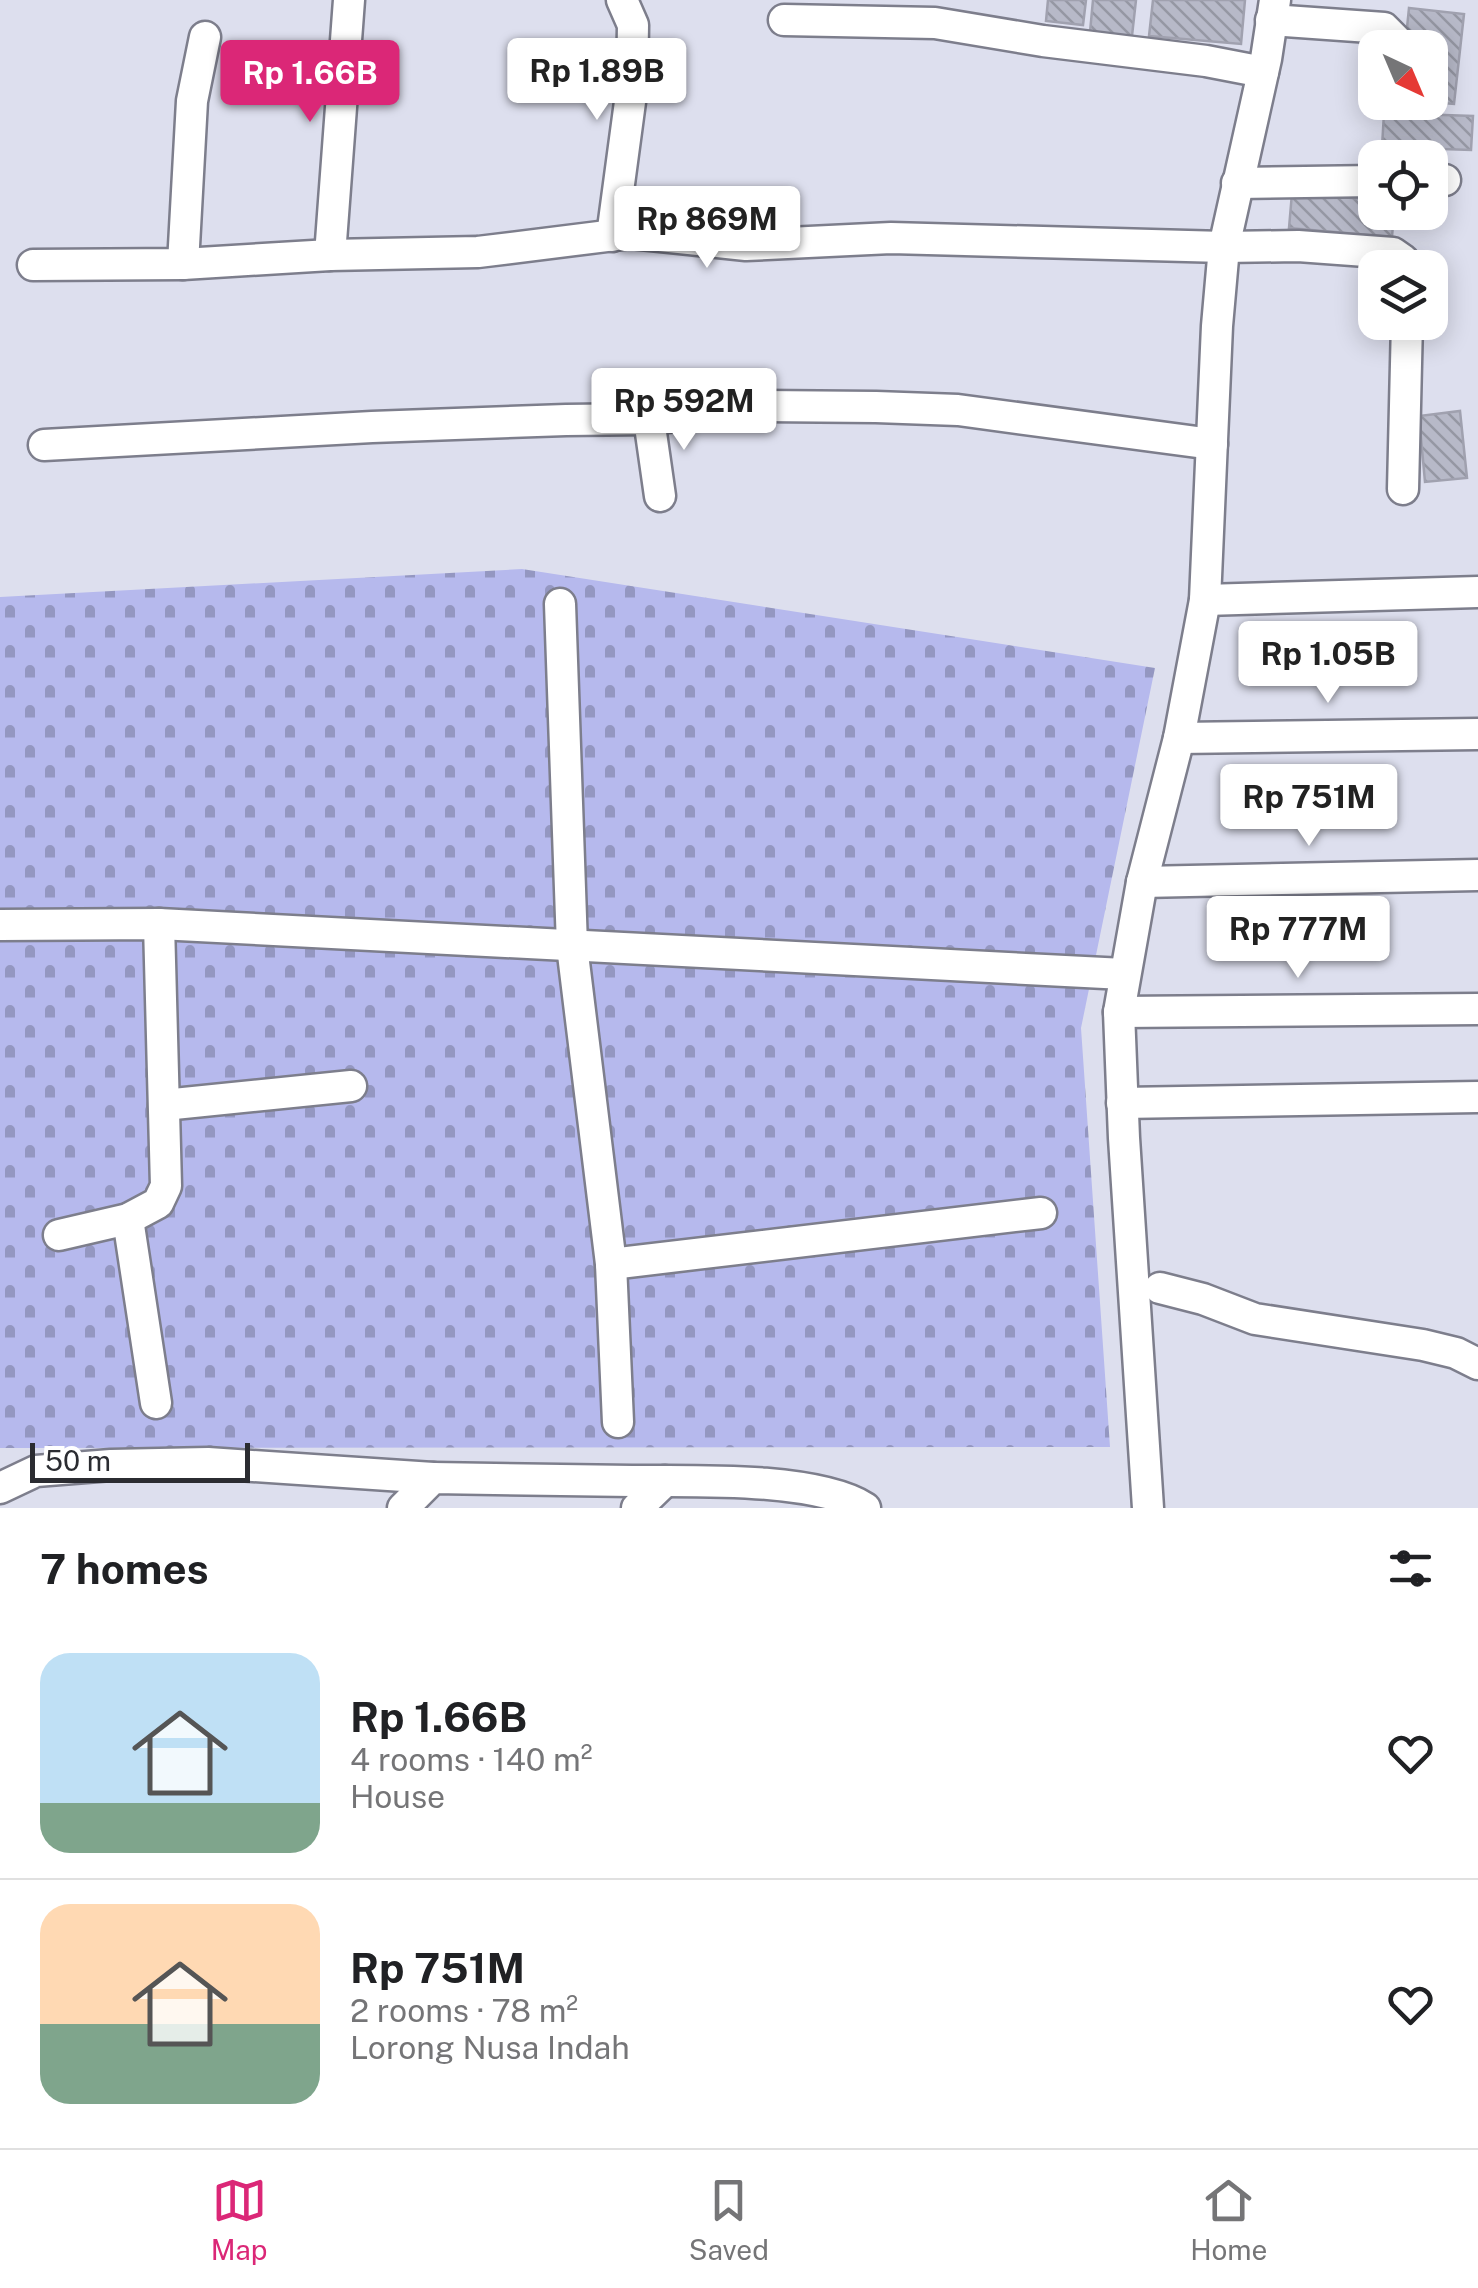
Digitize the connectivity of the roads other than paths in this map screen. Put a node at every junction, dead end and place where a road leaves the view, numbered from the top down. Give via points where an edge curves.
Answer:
1 (349, 0) edge
2 (622, 0) edge
3 (1273, 10) edge
4 (784, 20) dead end
5 (1386, 30) edge
6 (205, 37) dead end
7 (1263, 72) junction
8 (1358, 181) edge
9 (1237, 183) junction
10 (612, 236) junction
11 (1224, 247) junction
12 (1378, 250) edge
13 (330, 256) junction
14 (183, 264) junction
15 (33, 265) dead end
16 (1407, 340) edge
17 (649, 419) junction
18 (1212, 444) junction
19 (44, 445) dead end
20 (1403, 489) dead end
21 (660, 496) dead end
22 (1478, 592) edge
23 (1204, 600) junction
24 (560, 604) dead end
25 (1478, 734) edge
26 (1179, 738) junction
27 (1478, 875) edge
28 (1142, 882) junction
29 (159, 924) junction
30 (0, 925) edge
31 (572, 946) junction
32 (1124, 974) junction
33 (1478, 1009) edge
34 (1119, 1012) junction
35 (351, 1086) dead end
36 (1478, 1097) edge
37 (1122, 1102) junction
38 (164, 1105) junction
39 (1041, 1213) dead end
40 (128, 1219) junction
41 (60, 1235) dead end
42 (610, 1264) junction
43 (1160, 1288) dead end
44 (1478, 1364) edge
45 (156, 1404) dead end
46 (618, 1422) dead end
47 (433, 1478) junction
48 (665, 1481) junction
49 (0, 1488) edge
50 (403, 1508) edge
51 (637, 1508) edge
52 (865, 1508) edge
53 (1148, 1508) edge

1 - 13 street
2 - 10 street via 633,25 632,87
3 - 5 street
3 - 7 street
4 - 7 street via 934,23
6 - 14 street via 192,101
7 - 9 street
8 - 9 street
9 - 11 street
10 - 11 street via 746,245 891,238
10 - 13 street via 478,252
11 - 12 street
11 - 18 street
13 - 14 street
14 - 15 street
16 - 20 street
17 - 18 street via 761,406 876,406 958,410
17 - 19 street
17 - 21 street
18 - 23 street
22 - 23 street
23 - 26 street
24 - 31 street
25 - 26 street
26 - 28 street
27 - 28 street
28 - 32 street
29 - 30 street
29 - 31 street
29 - 38 street
31 - 32 street
31 - 42 street
32 - 34 street
33 - 34 street
34 - 37 street
35 - 38 street
36 - 37 street
37 - 53 street
38 - 40 street via 166,1186 158,1203
39 - 42 street
40 - 41 street
40 - 45 street
42 - 46 street
43 - 44 street via 1255,1319 1423,1346
47 - 48 street
47 - 49 street via 208,1463 111,1465 36,1471
47 - 50 street
48 - 51 street
48 - 52 street via 828,1492

